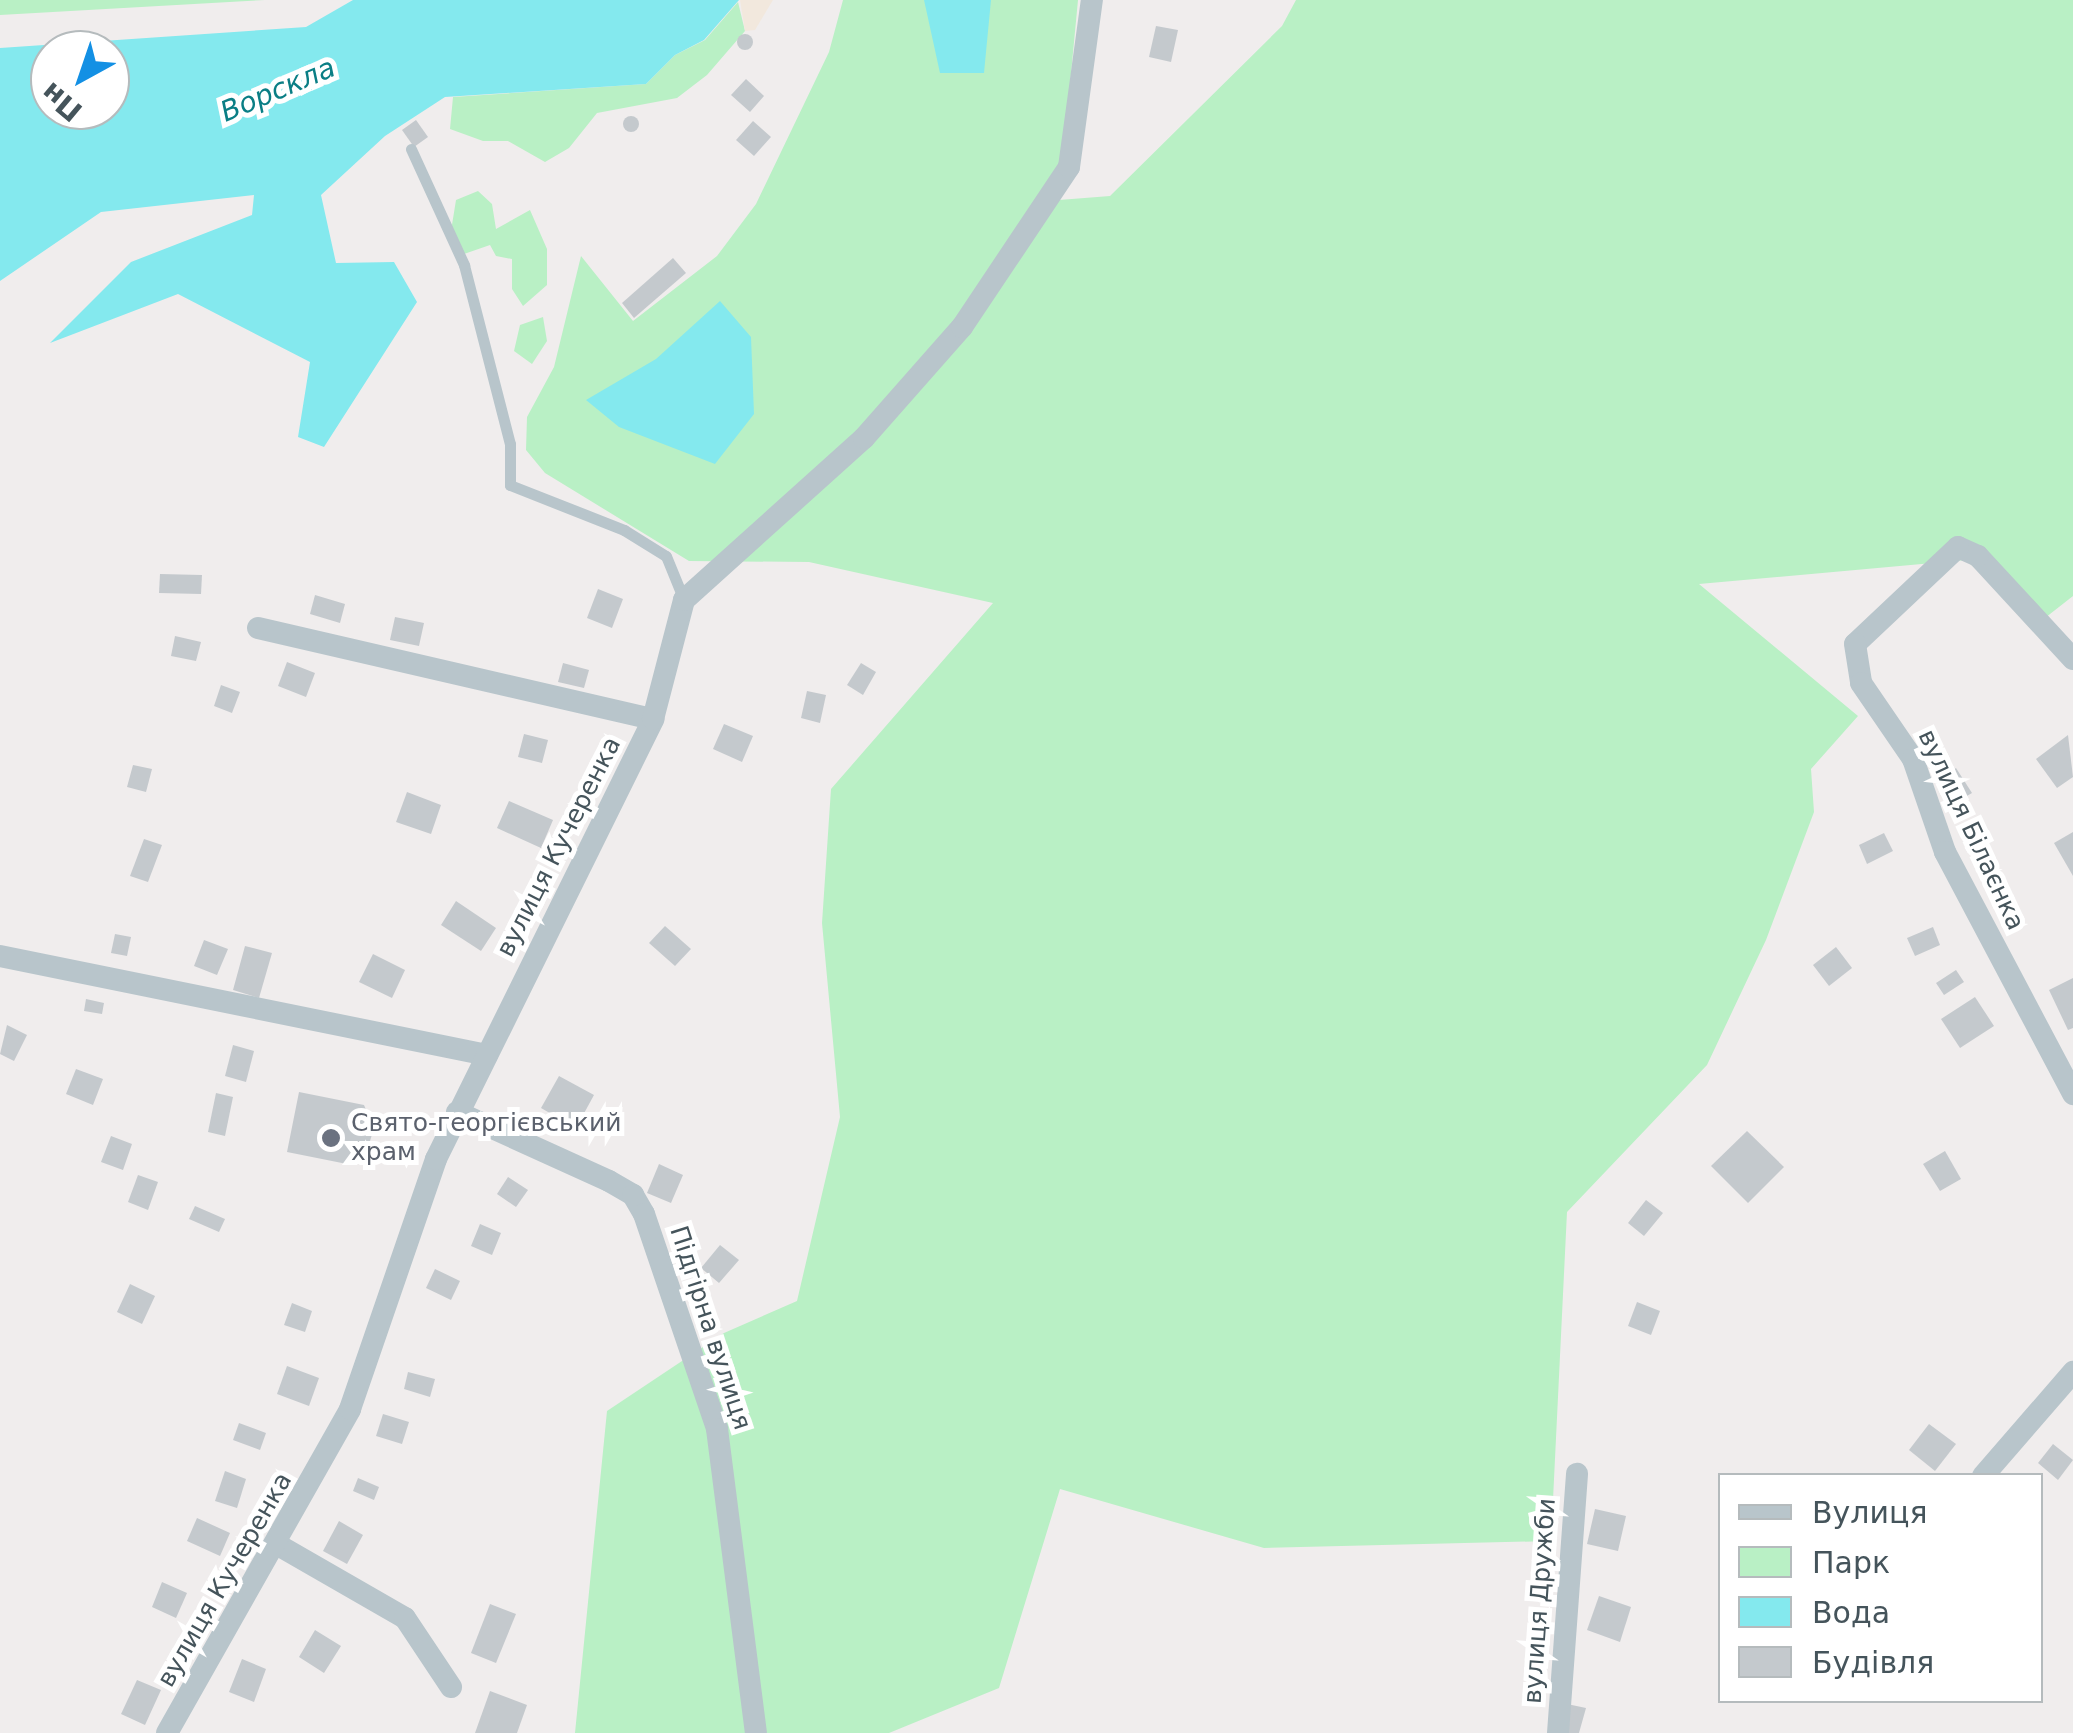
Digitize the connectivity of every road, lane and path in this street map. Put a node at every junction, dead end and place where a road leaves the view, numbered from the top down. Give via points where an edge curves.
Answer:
1 (1092, 0) edge
2 (411, 150) dead end
3 (684, 600) junction
4 (258, 628) dead end
5 (2073, 659) edge
6 (653, 719) junction
7 (0, 956) edge
8 (487, 1055) junction
9 (2073, 1094) edge
10 (457, 1112) junction
11 (2073, 1372) edge
12 (1986, 1473) edge
13 (1576, 1474) dead end
14 (278, 1546) junction
15 (452, 1686) dead end
16 (167, 1733) edge
17 (756, 1733) edge
18 (1558, 1733) edge

1 - 3 street via 1069,168 962,327 864,438
2 - 3 lane via 464,265 510,444 510,485 624,530 666,556
3 - 6 street, вулиця Кучеренка
4 - 6 street
5 - 9 street, вулиця Білаєнка via 1978,556 1958,547 1856,644 1862,682 1913,760 1945,852
6 - 8 street, вулиця Кучеренка
7 - 8 street
8 - 10 street, вулиця Кучеренка
10 - 14 street, вулиця Кучеренка via 423,1189 365,1373
10 - 17 street, Підгірна вулиця via 609,1181 633,1195 644,1214 717,1429
11 - 12 street
13 - 18 street, вулиця Дружби
14 - 15 street via 405,1618
14 - 16 street, вулиця Кучеренка

